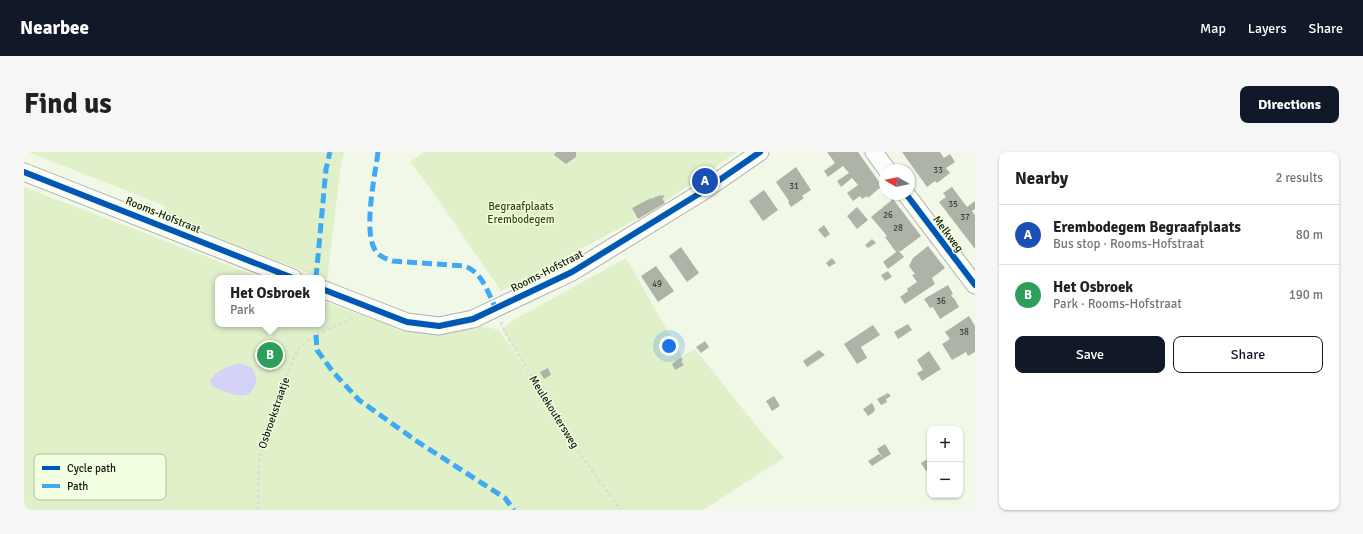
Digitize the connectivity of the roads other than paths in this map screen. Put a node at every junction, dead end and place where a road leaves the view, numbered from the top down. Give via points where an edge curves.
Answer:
1 (760, 152) edge
2 (874, 152) edge
3 (883, 164) edge
4 (24, 172) edge
5 (910, 200) edge
6 (286, 275) edge
7 (975, 286) edge
8 (325, 290) edge

1 - 8 street, Rooms-Hofstraat via 702,192 572,272 473,319 439,326 407,322
2 - 3 street
4 - 6 street, Rooms-Hofstraat
5 - 7 street, Melkweg

